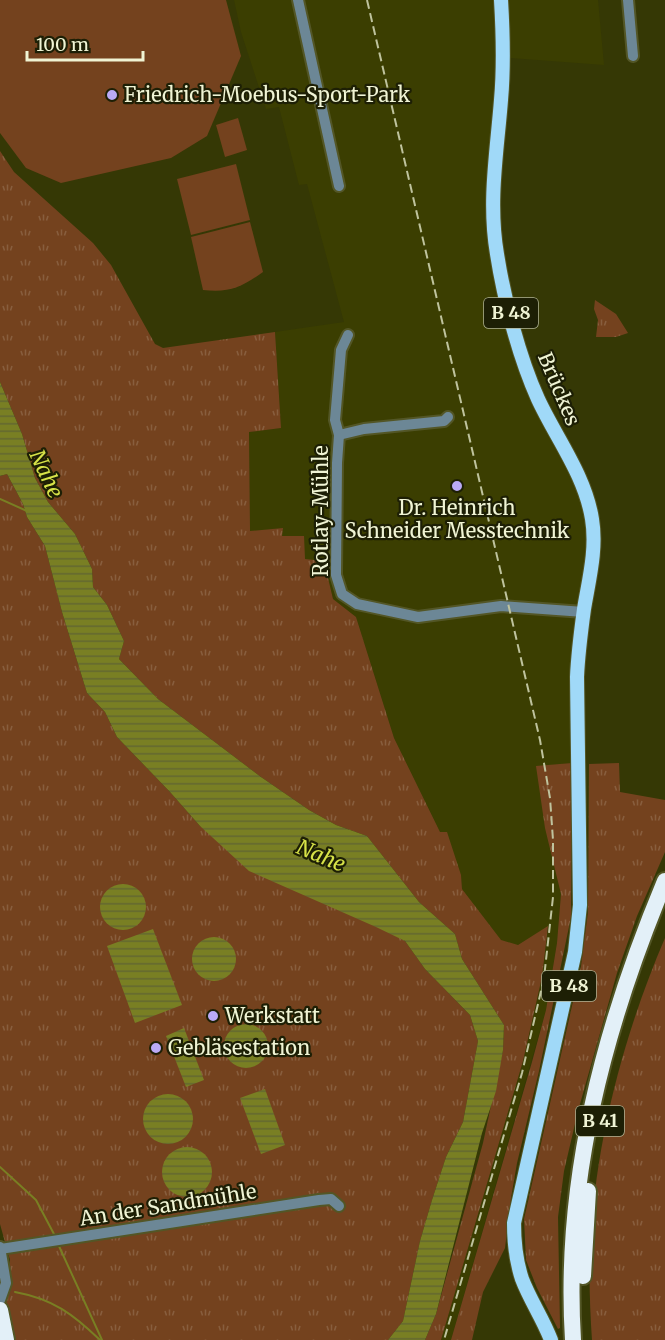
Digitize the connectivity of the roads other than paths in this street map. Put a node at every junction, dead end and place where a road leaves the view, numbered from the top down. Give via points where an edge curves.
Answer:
1 (298, 0) edge
2 (501, 0) edge
3 (628, 0) edge
4 (633, 56) dead end
5 (339, 186) dead end
6 (348, 335) dead end
7 (448, 417) dead end
8 (339, 435) junction
9 (584, 612) junction
10 (665, 881) edge
11 (665, 910) edge
12 (339, 1206) dead end
13 (0, 1248) edge
14 (0, 1300) edge
15 (0, 1310) edge
16 (6, 1340) edge
17 (551, 1340) edge
18 (573, 1340) edge
19 (582, 1340) edge

1 - 5 street
2 - 9 main road, Brückes / B 48 via 503,73 493,186 494,232 501,275 529,375 588,500 594,534
3 - 4 street
6 - 8 street via 340,350 335,420
7 - 8 street, Rotlay-Mühle via 444,421
8 - 9 street, Rotlay-Mühle via 336,575 342,594 357,604 418,617 501,606
9 - 17 main road, Brückes / B 48 via 578,655 580,905 575,952 514,1222 522,1280
10 - 18 highway, B 41 via 618,1008 594,1099 574,1211
11 - 19 highway, B 41 via 620,1039 593,1155 583,1256
12 - 13 street, An der Sandmühle via 331,1199 319,1200
13 - 14 street, An der Sandmühle via 6,1283
15 - 16 highway

